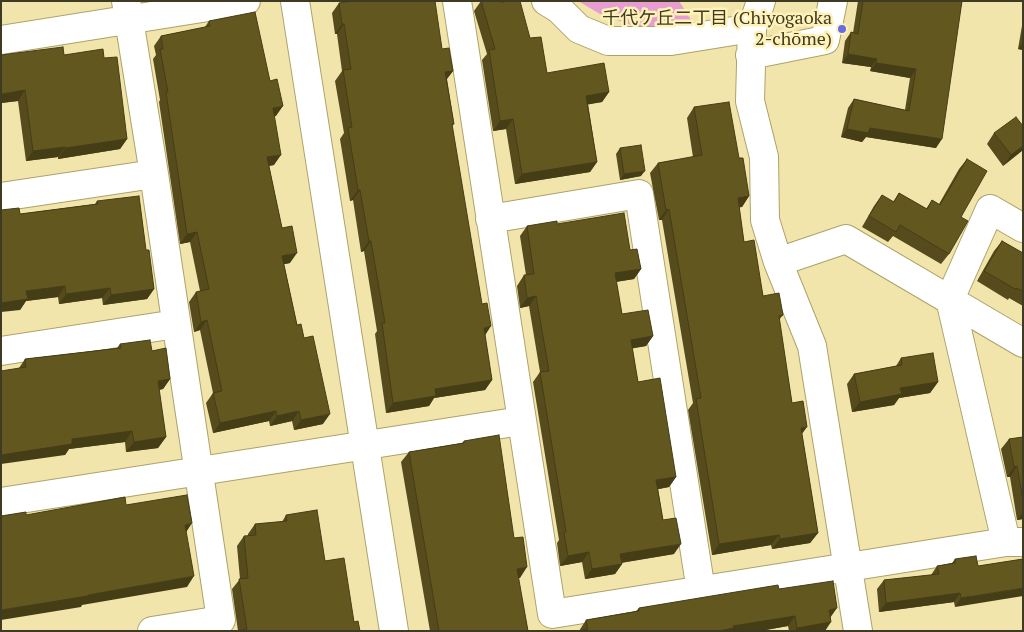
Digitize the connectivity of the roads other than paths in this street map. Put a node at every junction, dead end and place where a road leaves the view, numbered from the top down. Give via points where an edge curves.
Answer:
1 (246, 1) edge
2 (295, 1) edge
3 (457, 1) edge
4 (546, 1) edge
5 (761, 1) edge
6 (833, 1) edge
7 (127, 10) edge
8 (752, 28) junction
9 (1, 40) edge
10 (750, 55) junction
11 (154, 174) junction
12 (1, 197) edge
13 (490, 218) junction
14 (1023, 228) edge
15 (778, 262) junction
16 (950, 299) junction
17 (176, 324) junction
18 (1023, 342) edge
19 (1, 351) edge
20 (521, 421) junction
21 (364, 445) junction
22 (199, 471) junction
23 (1, 502) edge
24 (1014, 542) edge
25 (847, 568) junction
26 (701, 591) junction
27 (152, 631) edge
28 (394, 631) edge
29 (858, 631) edge

1 - 7 street
2 - 21 street
3 - 13 street
4 - 8 street via 560,9 579,28 608,42 671,41
5 - 8 street
6 - 10 street via 825,40
7 - 9 street
7 - 11 street
8 - 10 street
10 - 15 street via 750,102 764,157 765,220
11 - 12 street
11 - 17 street
13 - 20 street
13 - 26 street via 639,194
14 - 16 street via 990,209
15 - 16 street via 846,239
15 - 25 street via 812,346
16 - 18 street
16 - 24 street
17 - 19 street
17 - 22 street
20 - 21 street
20 - 26 street via 552,614
21 - 22 street
21 - 28 street
22 - 23 street
22 - 27 street via 221,620
24 - 25 street
25 - 26 street
25 - 29 street

